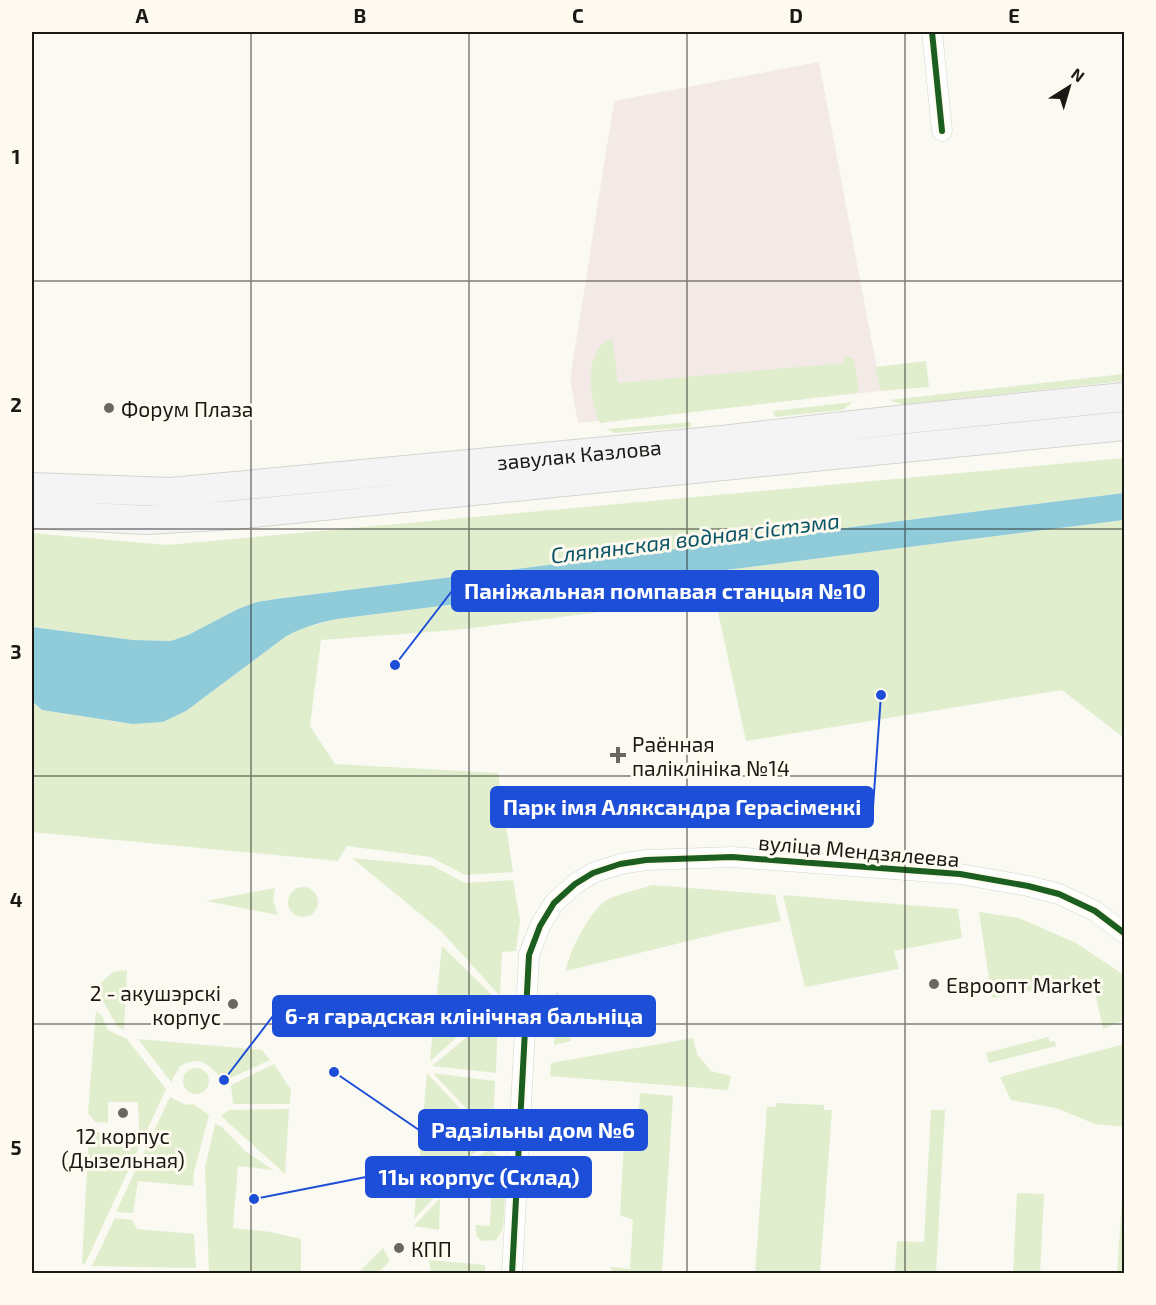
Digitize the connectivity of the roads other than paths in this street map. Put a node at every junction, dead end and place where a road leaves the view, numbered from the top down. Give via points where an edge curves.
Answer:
1 (932, 32) edge
2 (942, 131) dead end
3 (1125, 398) edge
4 (1125, 426) edge
5 (32, 487) edge
6 (382, 487) junction
7 (32, 514) edge
8 (1125, 933) edge
9 (512, 1274) edge

1 - 2 street
3 - 6 main road, завулак Казлова via 770,435
4 - 6 main road, завулак Казлова
5 - 6 main road, завулак Казлова via 171,492
6 - 7 main road, завулак Казлова via 234,515 147,520
8 - 9 street, вуліца Мендзялеева via 1095,911 1059,894 960,874 732,856 646,860 593,873 554,903 529,955

